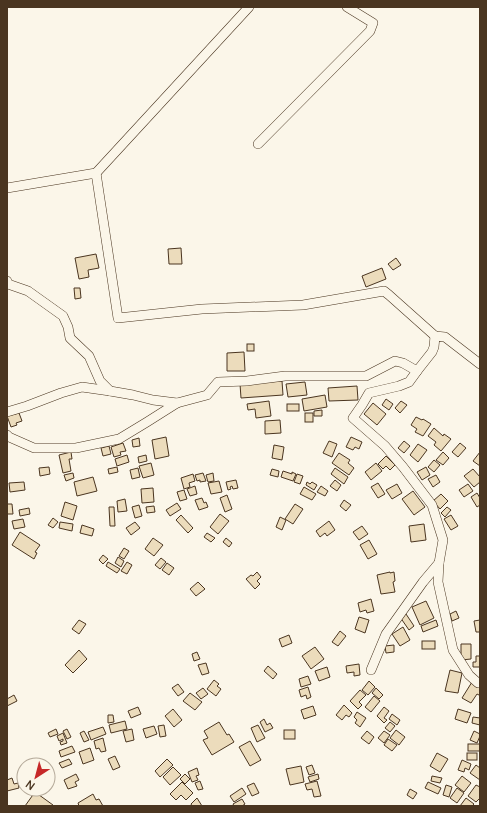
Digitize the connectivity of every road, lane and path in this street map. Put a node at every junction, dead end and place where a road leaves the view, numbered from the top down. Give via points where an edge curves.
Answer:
1 (249, 7) edge
2 (347, 7) edge
3 (258, 144) dead end
4 (96, 173) junction
5 (7, 188) edge
6 (7, 283) edge
7 (435, 336) junction
8 (480, 364) edge
9 (417, 372) junction
10 (110, 391) junction
11 (177, 403) junction
12 (7, 412) edge
13 (7, 435) edge
14 (439, 563) junction
15 (371, 670) dead end
16 (480, 683) edge

1 - 4 street
2 - 3 street via 373,23 370,31
4 - 5 street
4 - 7 street via 118,318 202,309 302,305 384,291
6 - 10 street via 28,291 63,316 70,338 89,356 100,381
7 - 8 street via 445,337
7 - 9 street via 432,352
9 - 11 street via 403,362 395,361 366,376 285,376 218,382 207,395
9 - 14 street via 409,382 369,393 353,418 386,446 432,505 442,540
10 - 11 street
10 - 12 street via 82,387
11 - 13 street via 119,439 76,448 34,448
14 - 15 street via 386,634
14 - 16 street via 438,582 453,650 469,675

